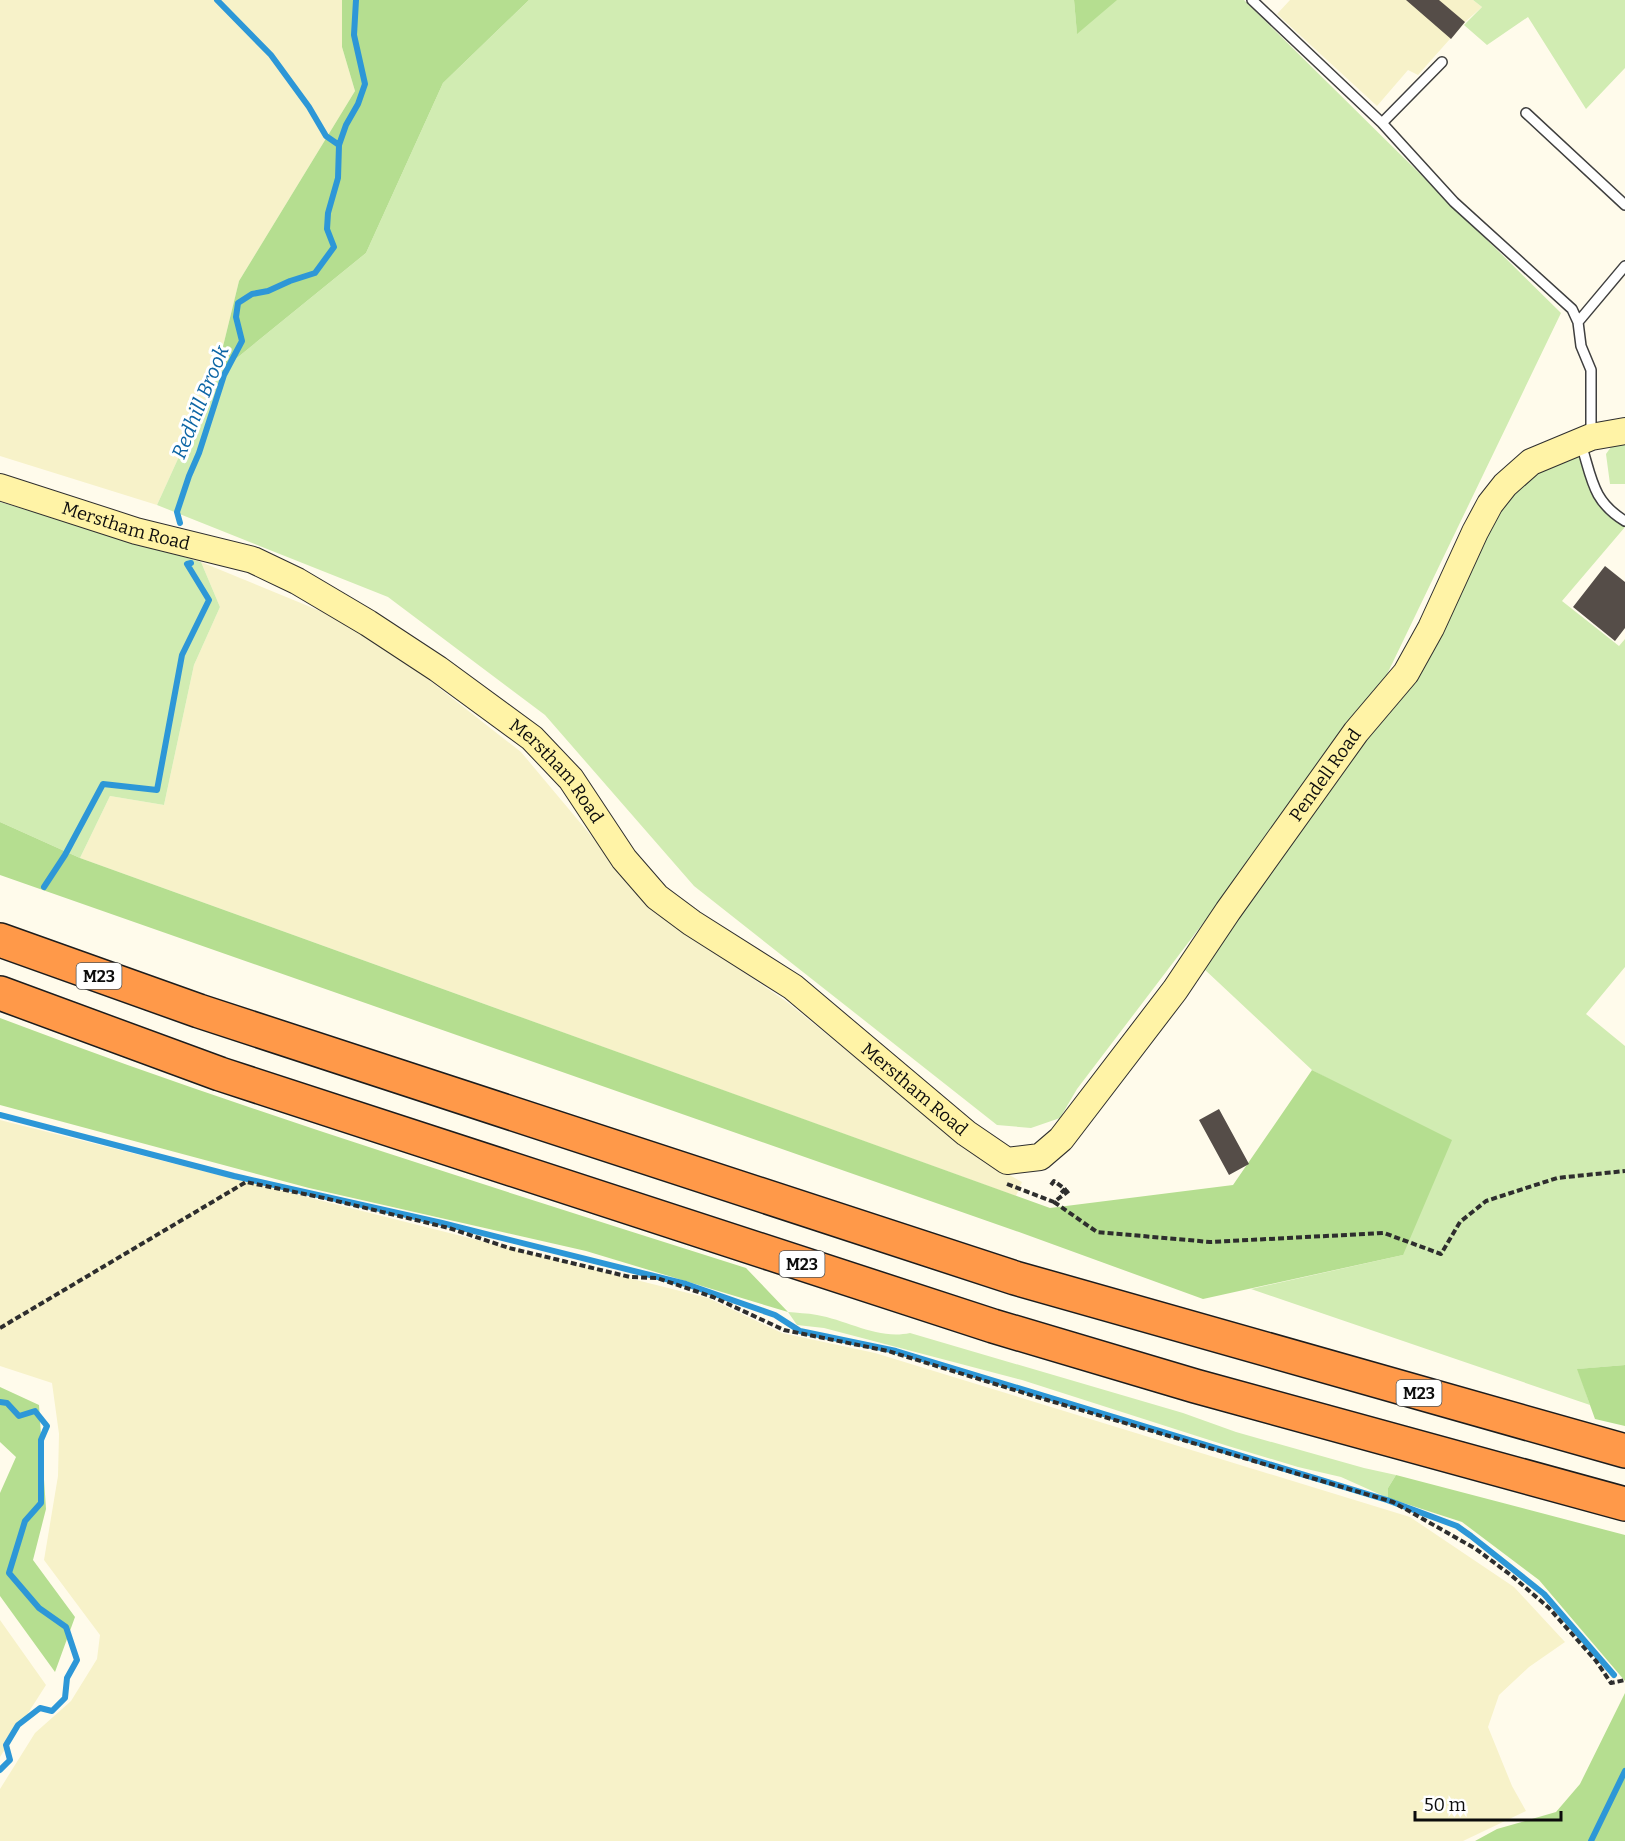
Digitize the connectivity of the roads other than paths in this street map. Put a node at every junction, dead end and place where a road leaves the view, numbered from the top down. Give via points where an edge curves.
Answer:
1 (1251, 0) edge
2 (1442, 62) dead end
3 (1526, 113) dead end
4 (1383, 123) junction
5 (1625, 205) edge
6 (1625, 266) edge
7 (1578, 322) junction
8 (1625, 431) edge
9 (1586, 439) junction
10 (0, 488) edge
11 (1625, 520) edge
12 (0, 940) edge
13 (0, 993) edge
14 (1040, 1157) joint
15 (1625, 1451) edge
16 (1625, 1504) edge

1 - 4 lane
2 - 4 lane
3 - 5 lane
4 - 7 lane via 1454,202 1572,309
6 - 7 lane
7 - 9 lane via 1581,346 1592,370
8 - 9 street, Pendell Road
9 - 11 lane via 1597,496 1613,514
9 - 14 street, Pendell Road via 1531,462 1495,498 1474,532 1406,673 1349,741 1175,990 1061,1139
10 - 14 street, Merstham Road via 136,531 253,560 368,623 532,738 572,779 624,859 657,897 793,987 966,1133 1007,1161
12 - 15 highway, M23 via 199,1011 1015,1278
13 - 16 highway, M23 via 220,1074 993,1326

